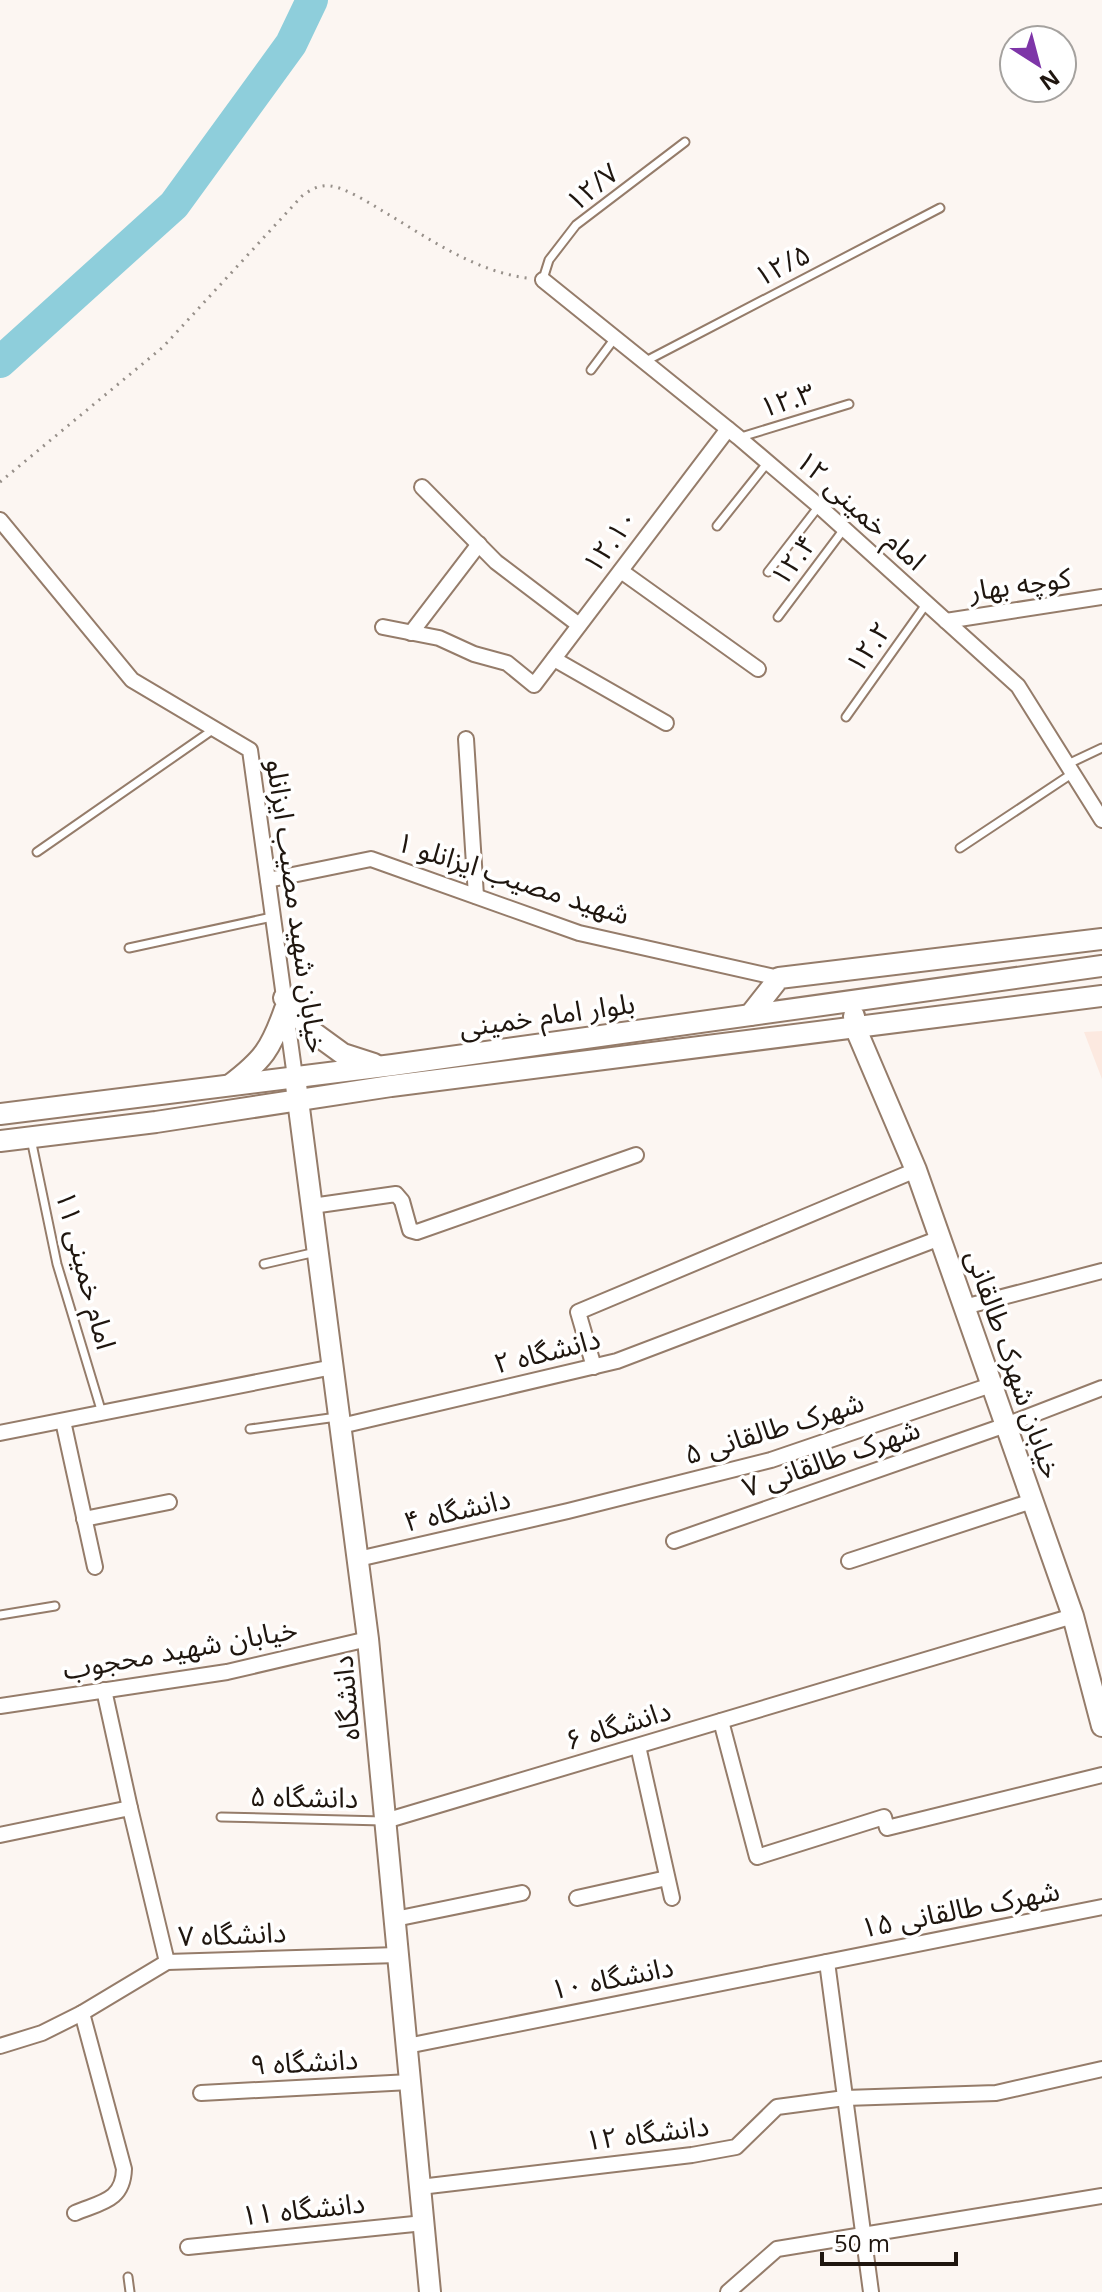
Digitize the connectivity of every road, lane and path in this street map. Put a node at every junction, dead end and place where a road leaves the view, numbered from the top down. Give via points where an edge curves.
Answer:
1 (685, 142) dead end
2 (940, 208) dead end
3 (543, 280) junction
4 (615, 338) junction
5 (644, 362) junction
6 (591, 370) dead end
7 (849, 404) dead end
8 (733, 433) junction
9 (768, 462) junction
10 (0, 482) edge
11 (422, 487) dead end
12 (819, 506) junction
13 (0, 520) edge
14 (717, 526) dead end
15 (844, 529) junction
16 (479, 544) junction
17 (621, 571) junction
18 (768, 572) dead end
19 (1102, 597) edge
20 (927, 603) junction
21 (778, 617) dead end
22 (946, 621) junction
23 (579, 625) junction
24 (383, 627) dead end
25 (411, 633) junction
26 (554, 659) junction
27 (758, 669) dead end
28 (846, 717) dead end
29 (666, 723) dead end
30 (214, 729) junction
31 (466, 739) dead end
32 (1102, 748) edge
33 (1070, 768) junction
34 (1102, 820) edge
35 (960, 848) dead end
36 (37, 852) dead end
37 (268, 880) junction
38 (476, 896) junction
39 (273, 917) junction
40 (1102, 939) edge
41 (129, 948) dead end
42 (1102, 966) edge
43 (867, 968) junction
44 (779, 978) junction
45 (1102, 996) edge
46 (860, 1000) junction
47 (285, 1004) junction
48 (750, 1015) junction
49 (855, 1027) junction
50 (382, 1067) junction
51 (295, 1077) junction
52 (230, 1085) junction
53 (298, 1100) junction
54 (0, 1114) edge
55 (31, 1137) junction
56 (0, 1141) edge
57 (636, 1155) dead end
58 (916, 1170) junction
59 (312, 1206) junction
60 (940, 1238) junction
61 (318, 1252) junction
62 (264, 1264) dead end
63 (1102, 1271) edge
64 (964, 1307) junction
65 (333, 1367) junction
66 (594, 1367) junction
67 (991, 1385) junction
68 (1102, 1388) edge
69 (102, 1413) junction
70 (63, 1421) junction
71 (340, 1421) junction
72 (1006, 1425) junction
73 (250, 1429) dead end
74 (0, 1433) edge
75 (1032, 1501) junction
76 (169, 1502) dead end
77 (568, 1511) joint
78 (84, 1519) junction
79 (674, 1541) dead end
80 (358, 1559) junction
81 (849, 1561) dead end
82 (95, 1567) dead end
83 (55, 1606) dead end
84 (0, 1615) edge
85 (1073, 1616) junction
86 (368, 1639) junction
87 (104, 1690) junction
88 (0, 1706) edge
89 (721, 1721) junction
90 (1102, 1726) edge
91 (638, 1746) junction
92 (1102, 1775) edge
93 (130, 1808) junction
94 (221, 1817) dead end
95 (385, 1821) junction
96 (0, 1835) edge
97 (667, 1878) junction
98 (522, 1893) dead end
99 (577, 1898) dead end
100 (672, 1898) dead end
101 (1102, 1907) edge
102 (395, 1919) junction
103 (398, 1955) junction
104 (167, 1962) junction
105 (827, 1962) junction
106 (82, 2013) junction
107 (0, 2046) edge
108 (407, 2046) junction
109 (1102, 2069) edge
110 (410, 2082) junction
111 (201, 2093) dead end
112 (845, 2098) junction
113 (420, 2187) junction
114 (1102, 2196) edge
115 (75, 2213) dead end
116 (424, 2223) junction
117 (863, 2235) junction
118 (188, 2247) dead end
119 (128, 2277) dead end
120 (130, 2292) edge
121 (430, 2292) edge
122 (728, 2292) edge
123 (871, 2292) edge

1 - 3 lane, ۱۲/۷ via 576,225 549,260
2 - 5 lane, ۱۲/۵
3 - 4 street, امام خمینی ۱۲
3 - 10 path via 490,270 330,185 312,189 163,347
4 - 5 street, امام خمینی ۱۲
4 - 6 lane
5 - 8 street, امام خمینی ۱۲
7 - 8 lane, ۱۲.۳
8 - 9 street, امام خمینی ۱۲
8 - 17 street, ۱۲.۱۰
9 - 12 street, امام خمینی ۱۲
9 - 14 lane
11 - 16 street
12 - 15 street, امام خمینی ۱۲
12 - 18 lane
13 - 30 street, خیابان شهید مصیب ایزانلو via 132,680
15 - 20 street, امام خمینی ۱۲
15 - 21 lane, ۱۲.۴
16 - 23 street
16 - 25 street
17 - 23 street, ۱۲.۱۰
17 - 27 street
19 - 22 street, کوچه بهار
20 - 22 street, امام خمینی ۱۲
20 - 28 lane, ۱۲.۲
22 - 33 street, امام خمینی ۱۲ via 1018,686
23 - 26 street, ۱۲.۱۰
24 - 25 street
25 - 26 street, ۱۲.۱۰ via 507,663 534,685
26 - 29 street
30 - 36 lane
30 - 37 street, خیابان شهید مصیب ایزانلو via 250,750
31 - 38 street
32 - 33 lane
33 - 34 street, امام خمینی ۱۲
33 - 35 lane
37 - 38 street, شهید مصیب ایزانلو ۱ via 371,859
37 - 39 street, خیابان شهید مصیب ایزانلو
38 - 44 street, شهید مصیب ایزانلو ۱ via 579,933
39 - 41 lane
39 - 47 street, خیابان شهید مصیب ایزانلو
40 - 43 main road
42 - 46 main road, بلوار امام خمینی
43 - 44 main road
43 - 46 main road, خیابان شهرک طالقانی
44 - 48 main road
45 - 49 main road, بلوار امام خمینی
46 - 48 main road, بلوار امام خمینی
46 - 49 main road, خیابان شهرک طالقانی
47 - 50 main road via 343,1054
47 - 51 street, خیابان شهید مصیب ایزانلو
47 - 52 main road via 274,1039 256,1066
48 - 50 main road, بلوار امام خمینی
49 - 53 main road, بلوار امام خمینی
49 - 58 main road, خیابان شهرک طالقانی
50 - 51 main road, بلوار امام خمینی
51 - 52 main road, بلوار امام خمینی
51 - 53 main road, دانشگاه
52 - 54 main road, بلوار امام خمینی
53 - 55 main road, بلوار امام خمینی
53 - 59 main road, دانشگاه
55 - 56 main road, بلوار امام خمینی
55 - 69 lane, امام خمینی ۱۱ via 57,1264
57 - 59 street via 417,1232 410,1230 396,1194
58 - 60 main road, خیابان شهرک طالقانی
58 - 66 street via 578,1312
59 - 61 main road, دانشگاه
60 - 64 main road, خیابان شهرک طالقانی
60 - 66 street, دانشگاه ۲
61 - 62 lane
61 - 65 main road, دانشگاه
63 - 64 street
64 - 67 main road, خیابان شهرک طالقانی
65 - 69 street
65 - 71 main road, دانشگاه
66 - 71 street, دانشگاه ۲
67 - 72 main road, خیابان شهرک طالقانی
67 - 77 street, شهرک طالقانی ۵ via 771,1460
68 - 72 street, شهرک طالقانی ۷
69 - 70 street
70 - 74 street
70 - 78 street
71 - 73 lane
71 - 80 main road, دانشگاه
72 - 75 main road, خیابان شهرک طالقانی
72 - 79 street, شهرک طالقانی ۷
75 - 81 street
75 - 85 main road, خیابان شهرک طالقانی
76 - 78 street
77 - 80 street, دانشگاه ۴
78 - 82 street
80 - 86 main road, دانشگاه
83 - 84 lane
85 - 89 street, دانشگاه ۶
85 - 90 main road, خیابان شهرک طالقانی
86 - 87 street, خیابان شهید محجوب via 227,1672
86 - 95 main road, دانشگاه
87 - 88 street, خیابان شهید محجوب
87 - 93 street
89 - 91 street, دانشگاه ۶
89 - 92 street via 757,1857 884,1817 887,1828
91 - 95 street, دانشگاه ۶
91 - 97 street
93 - 96 street
93 - 104 street
94 - 95 lane, دانشگاه ۵
95 - 102 main road, دانشگاه
97 - 99 street
97 - 100 street
98 - 102 street
101 - 105 street, شهرک طالقانی ۱۵
102 - 103 main road, دانشگاه
103 - 104 street, دانشگاه ۷
103 - 108 main road, دانشگاه
104 - 106 street, دانشگاه ۷
105 - 108 street, دانشگاه ۱۰
105 - 112 street
106 - 107 street, دانشگاه ۷
106 - 115 street via 124,2182 114,2197
108 - 110 main road, دانشگاه
109 - 112 street, دانشگاه ۱۲ via 996,2093
110 - 111 street, دانشگاه ۹
110 - 113 main road, دانشگاه
112 - 113 street, دانشگاه ۱۲ via 777,2107 736,2147
112 - 117 street
113 - 116 main road, دانشگاه
114 - 117 street
116 - 118 street, دانشگاه ۱۱
116 - 121 main road, دانشگاه
117 - 122 street via 777,2249
117 - 123 street
119 - 120 lane

